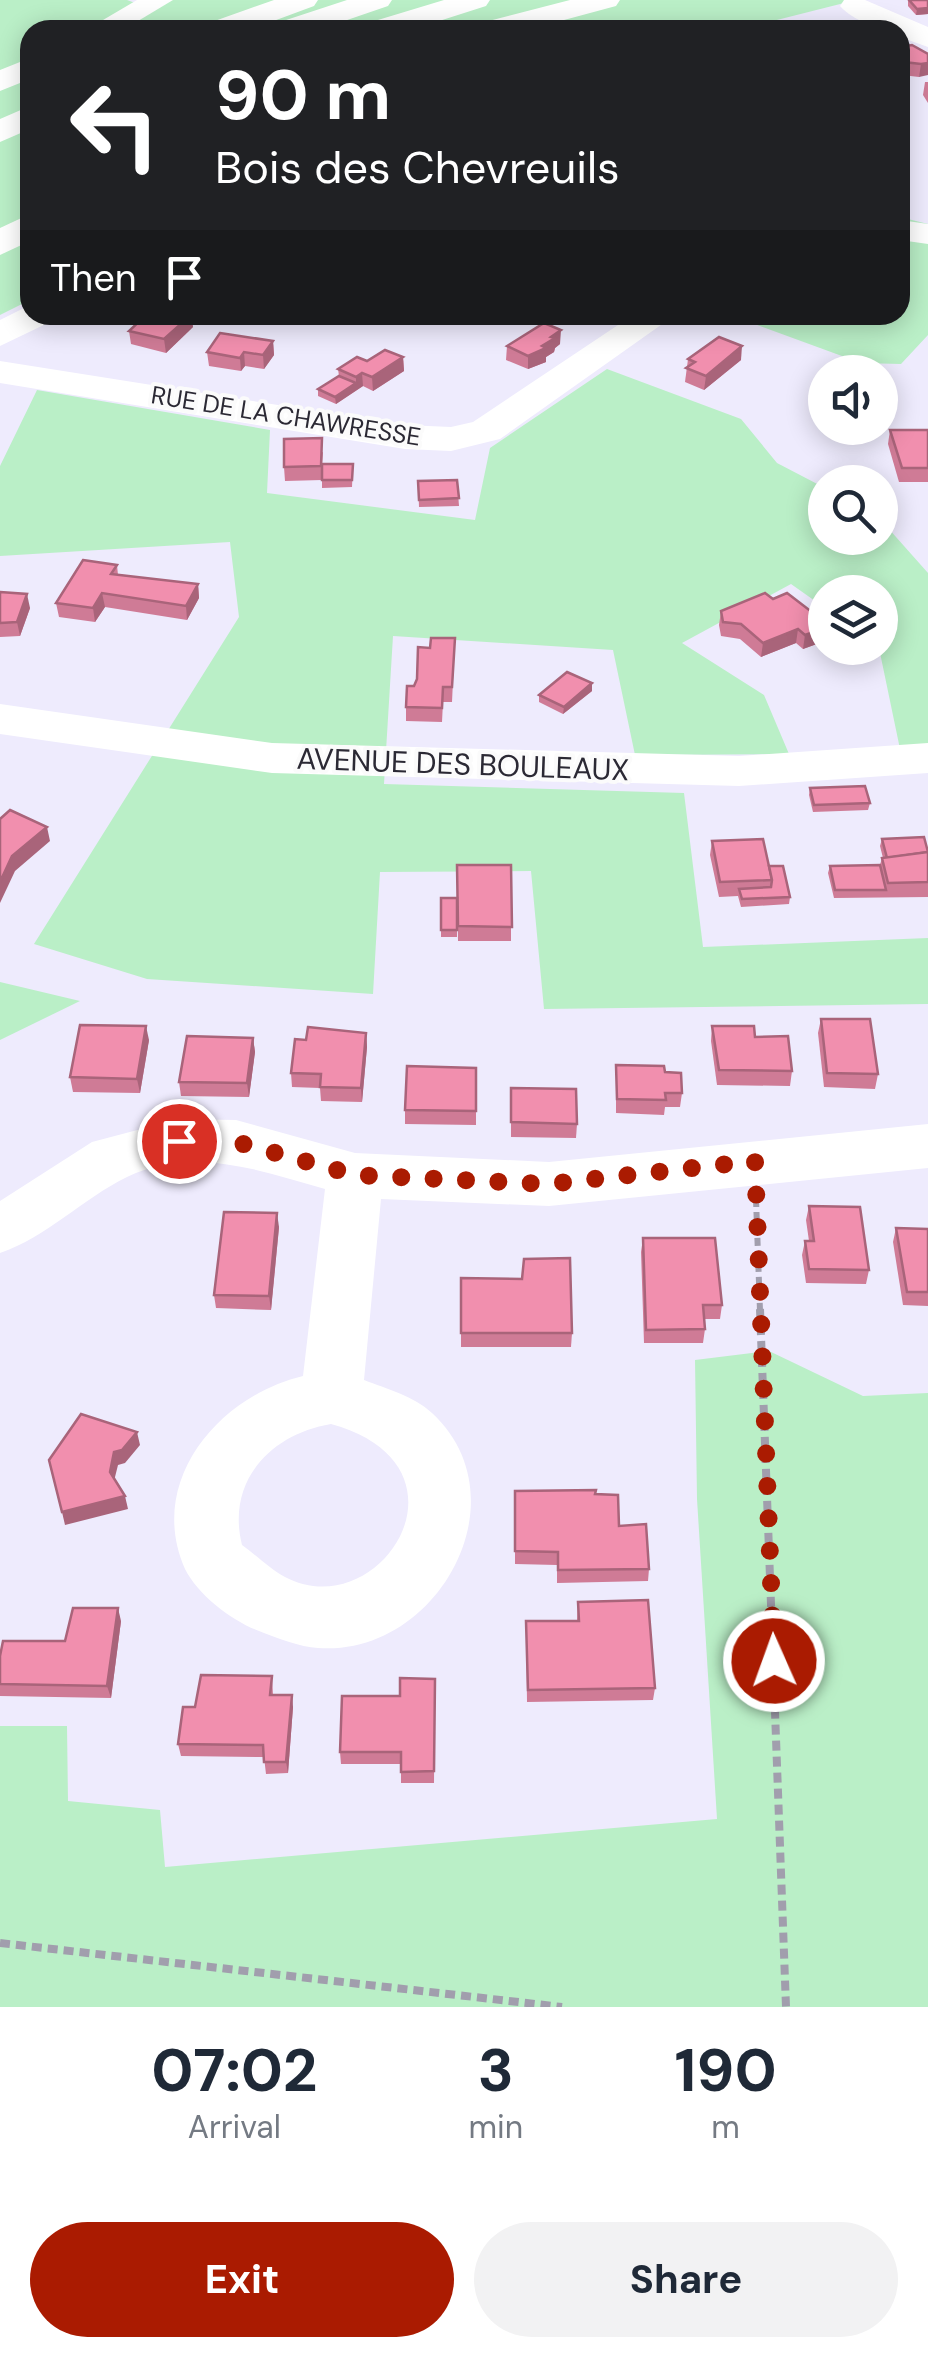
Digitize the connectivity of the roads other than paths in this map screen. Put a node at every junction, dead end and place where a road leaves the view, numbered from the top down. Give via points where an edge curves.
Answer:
1 (160, 0) edge
2 (303, 0) edge
3 (377, 0) edge
4 (474, 0) edge
5 (605, 0) edge
6 (854, 6) dead end
7 (121, 20) edge
8 (248, 20) edge
9 (318, 20) edge
10 (411, 20) edge
11 (530, 20) edge
12 (886, 20) edge
13 (16, 207) edge
14 (0, 244) edge
15 (642, 325) edge
16 (0, 372) edge
17 (0, 720) edge
18 (928, 758) edge
19 (928, 1146) edge
20 (355, 1175) junction
21 (0, 1230) edge
22 (331, 1397) dead end

1 - 7 street
2 - 8 highway
3 - 9 highway
4 - 10 highway
5 - 11 highway
6 - 12 street
13 - 14 highway
15 - 16 street, RUE DE LA CHAWRESSE via 486,432 451,440
17 - 18 street, AVENUE DES BOULEAUX via 272,758 739,771
19 - 20 street via 549,1184
20 - 21 street via 236,1142 179,1141 112,1158
20 - 22 street

